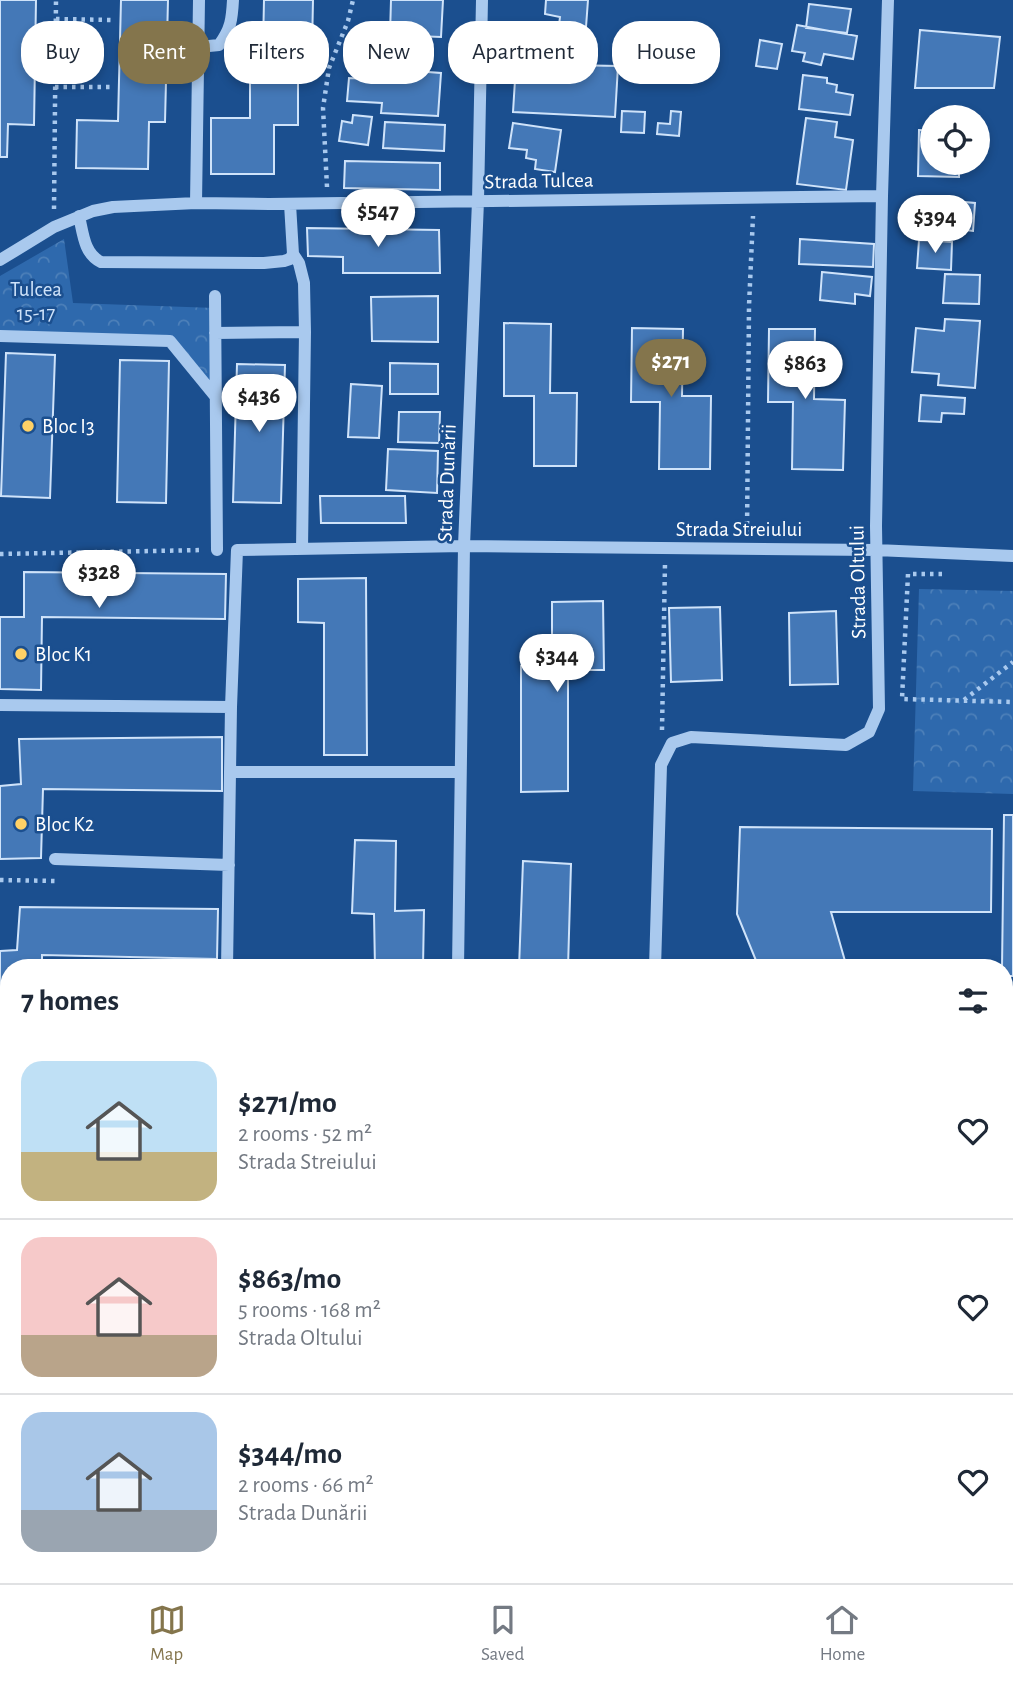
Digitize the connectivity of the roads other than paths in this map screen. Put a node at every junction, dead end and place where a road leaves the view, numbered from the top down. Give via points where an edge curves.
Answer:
1 (199, 0) edge
2 (233, 0) edge
3 (482, 0) edge
4 (888, 0) edge
5 (199, 21) edge
6 (210, 46) edge
7 (198, 84) edge
8 (882, 196) junction
9 (478, 201) junction
10 (196, 203) junction
11 (290, 204) junction
12 (79, 216) junction
13 (293, 254) junction
14 (0, 260) edge
15 (215, 296) dead end
16 (305, 332) junction
17 (215, 333) junction
18 (0, 337) edge
19 (215, 396) junction
20 (464, 546) junction
21 (302, 549) junction
22 (217, 550) road end
23 (876, 550) junction
24 (1013, 556) edge
25 (0, 705) edge
26 (232, 707) junction
27 (230, 772) junction
28 (460, 772) junction
29 (55, 859) road end
30 (229, 865) junction
31 (228, 959) edge
32 (458, 959) edge
33 (654, 959) edge

1 - 5 street
2 - 6 street via 227,36 219,45
3 - 9 street, Strada Dunării
4 - 8 street, Strada Oltului
7 - 10 street
8 - 9 street, Strada Tulcea
8 - 23 street, Strada Oltului
9 - 11 street, Strada Tulcea
9 - 20 street, Strada Dunării
10 - 11 street, Strada Tulcea
10 - 12 street, Strada Tulcea via 113,207
11 - 13 street
12 - 13 street via 88,250 101,262 264,263 284,261
12 - 14 street, Strada Tulcea
13 - 16 street via 304,284
15 - 17 street
16 - 17 street
16 - 21 street
17 - 19 street
18 - 19 street via 170,341
19 - 22 street
20 - 21 street, Strada Streiului
20 - 23 street, Strada Streiului
20 - 28 street, Strada Dunării
21 - 26 street, Strada Streiului via 237,550
23 - 24 street, Strada Streiului
23 - 33 street, Strada Oltului via 879,709 869,732 846,745 691,737 672,743 661,765
25 - 26 street
26 - 27 street
27 - 28 street
27 - 30 street
28 - 32 street, Strada Dunării
29 - 30 street
30 - 31 street

